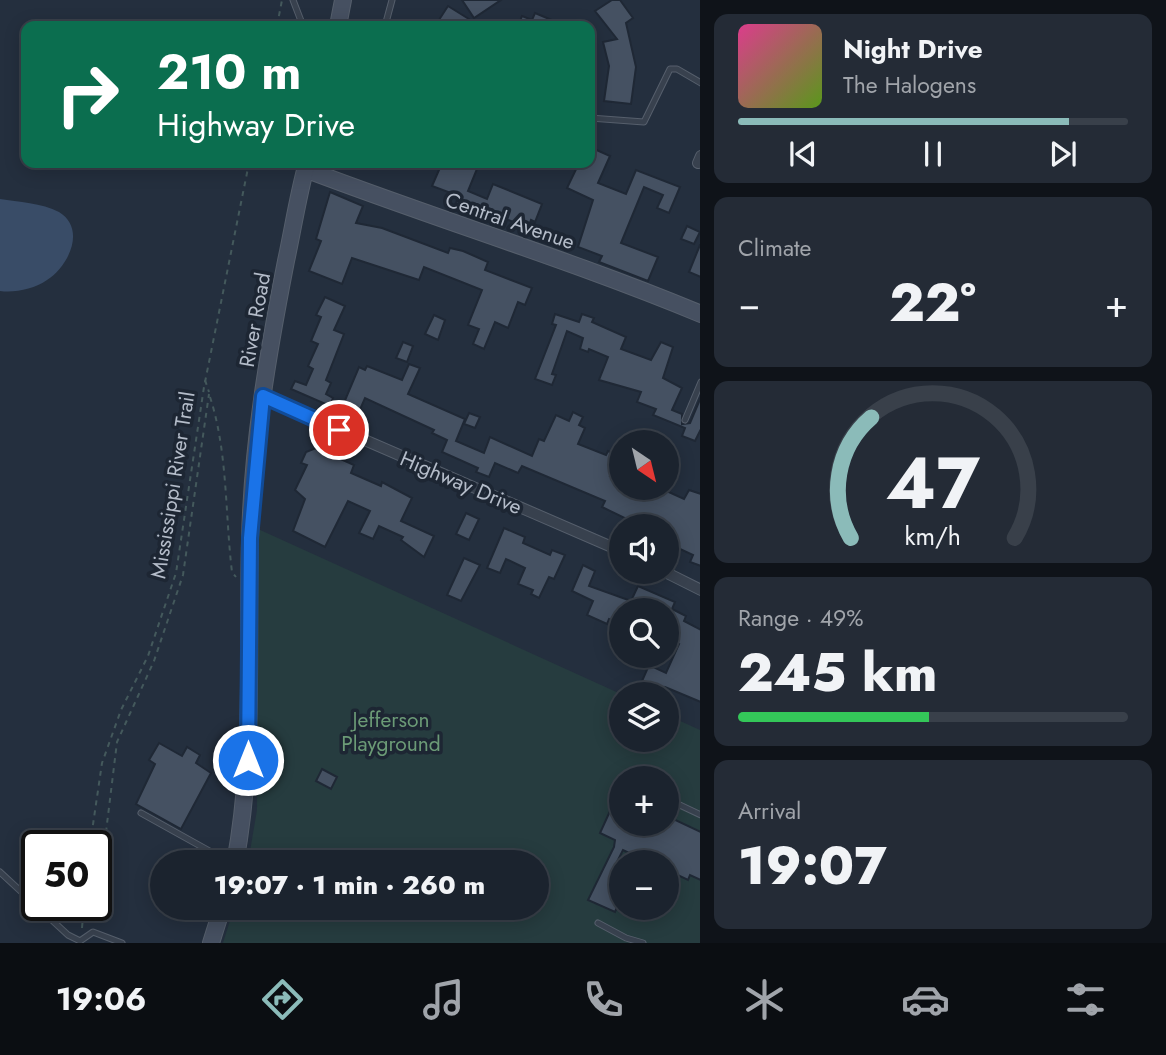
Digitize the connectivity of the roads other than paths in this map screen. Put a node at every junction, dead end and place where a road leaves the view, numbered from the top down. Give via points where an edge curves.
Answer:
1 (293, 0) edge
2 (343, 0) edge
3 (392, 0) edge
4 (301, 21) edge
5 (343, 21) edge
6 (386, 21) edge
7 (700, 82) edge
8 (595, 118) edge
9 (306, 168) edge
10 (311, 168) edge
11 (700, 314) edge
12 (700, 384) edge
13 (263, 396) junction
14 (685, 420) dead end
15 (609, 546) edge
16 (679, 579) edge
17 (700, 590) edge
18 (679, 805) edge
19 (141, 813) dead end
20 (700, 815) edge
21 (209, 850) edge
22 (236, 850) edge
23 (0, 872) edge
24 (218, 920) edge
25 (598, 923) dead end
26 (122, 943) edge
27 (211, 943) edge
28 (643, 943) edge

1 - 4 lane
2 - 5 main road
3 - 6 lane
7 - 8 lane via 670,69 644,122
9 - 13 main road, River Road
10 - 11 main road, Central Avenue via 429,216
12 - 14 lane
13 - 15 street, Highway Drive
13 - 22 main road, River Road via 255,456 249,593 248,760
16 - 17 street
18 - 20 lane
19 - 21 lane
23 - 26 lane via 68,935 80,941 93,932
24 - 27 main road
25 - 28 lane

